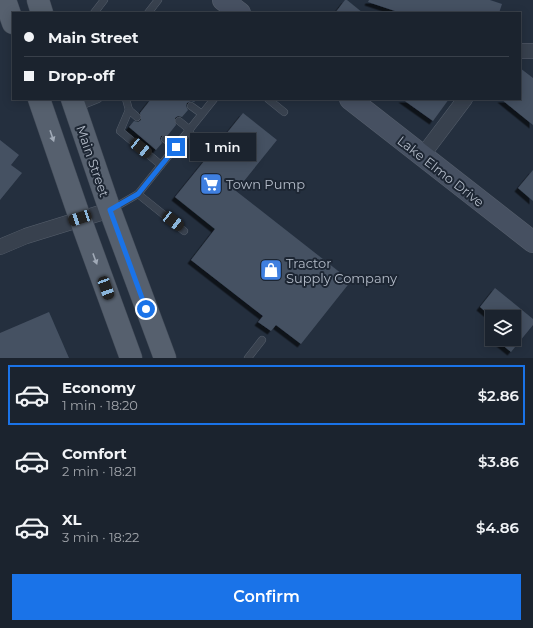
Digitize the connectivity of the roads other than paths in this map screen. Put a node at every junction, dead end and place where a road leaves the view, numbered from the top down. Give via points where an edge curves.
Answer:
1 (5, 0) edge
2 (38, 0) edge
3 (104, 0) edge
4 (158, 0) edge
5 (223, 0) edge
6 (42, 12) edge
7 (95, 12) edge
8 (149, 12) edge
9 (239, 12) edge
10 (12, 20) edge
11 (533, 51) edge
12 (521, 52) edge
13 (39, 100) edge
14 (93, 100) edge
15 (126, 100) edge
16 (213, 100) edge
17 (269, 100) edge
18 (351, 100) edge
19 (464, 100) edge
20 (73, 104) edge
21 (192, 106) dead end
22 (130, 110) junction
23 (284, 112) dead end
24 (202, 114) junction
25 (137, 117) dead end
26 (179, 121) dead end
27 (190, 130) junction
28 (165, 139) dead end
29 (176, 147) junction
30 (422, 156) junction
31 (162, 165) junction
32 (138, 194) junction
33 (110, 210) junction
34 (80, 218) junction
35 (184, 230) dead end
36 (533, 242) edge
37 (0, 247) edge
38 (262, 340) dead end
39 (131, 358) edge
40 (165, 358) edge
41 (248, 358) edge

1 - 10 main road
2 - 6 main road
3 - 7 lane
4 - 8 lane
5 - 9 main road
11 - 12 street
13 -> 34 main road
14 - 20 lane
15 - 22 lane
16 - 24 lane
17 - 23 lane
18 - 30 main road, Lake Elmo Drive
19 - 30 street
20 - 33 main road, Main Street
21 - 24 lane
22 - 25 lane
22 - 31 lane via 120,132
24 - 27 lane
26 - 27 lane
27 - 29 lane
28 - 29 lane
29 - 31 lane
30 - 36 main road, Lake Elmo Drive
31 - 32 lane
32 - 33 lane
32 - 35 lane
33 - 34 street
33 - 40 main road, Main Street
34 - 37 street
34 -> 39 main road
38 - 41 lane

